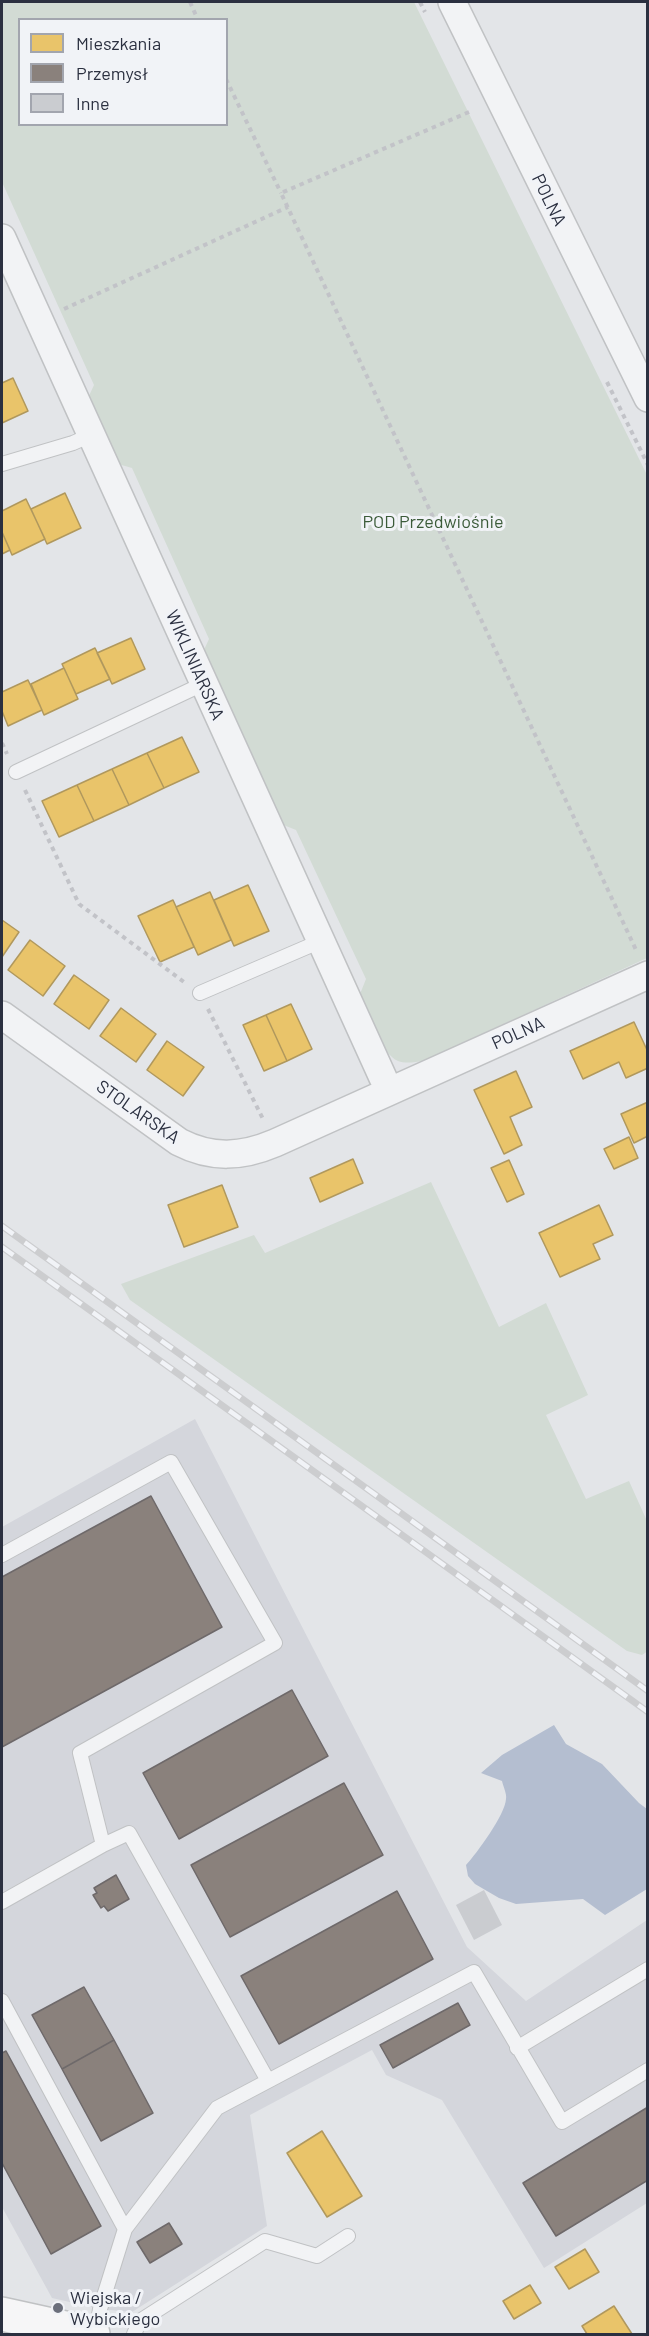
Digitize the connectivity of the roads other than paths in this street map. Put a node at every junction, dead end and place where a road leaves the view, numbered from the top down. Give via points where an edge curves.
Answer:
1 (452, 2) edge
2 (2, 238) edge
3 (648, 398) edge
4 (92, 435) junction
5 (2, 464) edge
6 (203, 684) junction
7 (16, 772) road end
8 (321, 941) junction
9 (646, 972) edge
10 (200, 993) road end
11 (2, 1015) edge
12 (388, 1091) junction
13 (2, 1555) edge
14 (103, 1845) junction
15 (2, 1902) edge
16 (648, 1969) edge
17 (2, 2001) edge
18 (517, 2048) junction
19 (648, 2070) edge
20 (267, 2079) junction
21 (125, 2229) junction
22 (348, 2236) dead end
23 (2, 2314) edge
24 (94, 2334) edge
25 (134, 2334) edge

1 - 3 street, POLNA
2 - 4 street, WIKLINIARSKA
4 - 5 lane
4 - 6 street, WIKLINIARSKA
6 - 7 lane
6 - 8 street, WIKLINIARSKA
8 - 10 lane
8 - 12 street, WIKLINIARSKA
9 - 12 street, POLNA
11 - 12 street, STOLARSKA via 179,1142 223,1155 241,1155 275,1143
13 - 14 lane via 171,1462 275,1643 80,1753
14 - 15 lane
14 - 20 lane via 129,1833
16 - 18 lane
17 - 21 lane
18 - 19 lane via 562,2122
18 - 20 lane via 474,1972
20 - 21 lane via 216,2108
21 - 24 lane
22 - 25 lane via 317,2256 266,2241 140,2321
23 - 24 street

